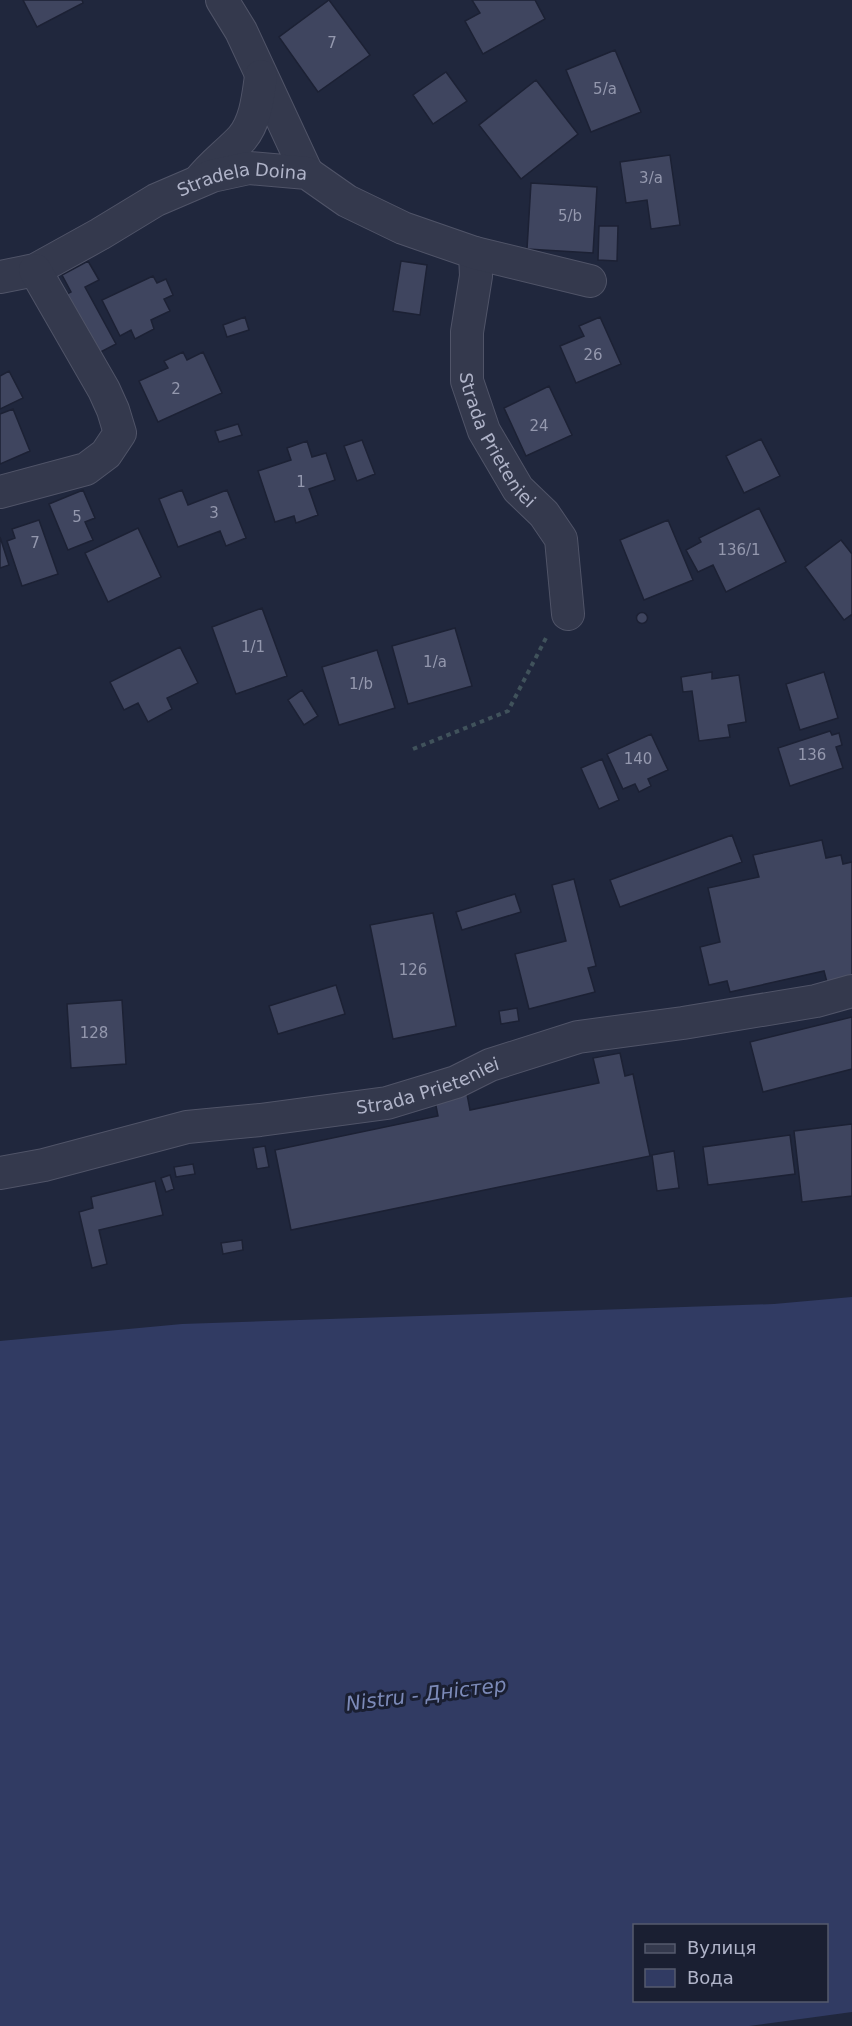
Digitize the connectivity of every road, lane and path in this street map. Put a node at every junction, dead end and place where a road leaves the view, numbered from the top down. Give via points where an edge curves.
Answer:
1 (222, 0) edge
2 (261, 76) junction
3 (307, 173) junction
4 (199, 181) junction
5 (475, 253) junction
6 (35, 270) junction
7 (0, 277) edge
8 (590, 281) dead end
9 (0, 492) edge
10 (568, 614) joint
11 (413, 749) dead end
12 (852, 991) edge
13 (0, 1173) edge

1 - 2 street
2 - 3 street
2 - 4 street via 252,121 242,137
3 - 4 street, Stradela Doina via 249,168
3 - 5 street, Stradela Doina via 347,201 403,228
4 - 6 street, Stradela Doina via 156,200
5 - 8 street, Stradela Doina
5 - 10 street, Strada Prieteniei via 477,276 467,332 467,381 484,431 518,489 544,514 561,539
6 - 7 street, Stradela Doina
6 - 9 street via 104,390 120,433 106,454 86,469
10 - 11 path via 547,636 508,711
12 - 13 street, Strada Prieteniei via 816,1001 578,1037 387,1103 187,1127 44,1166

